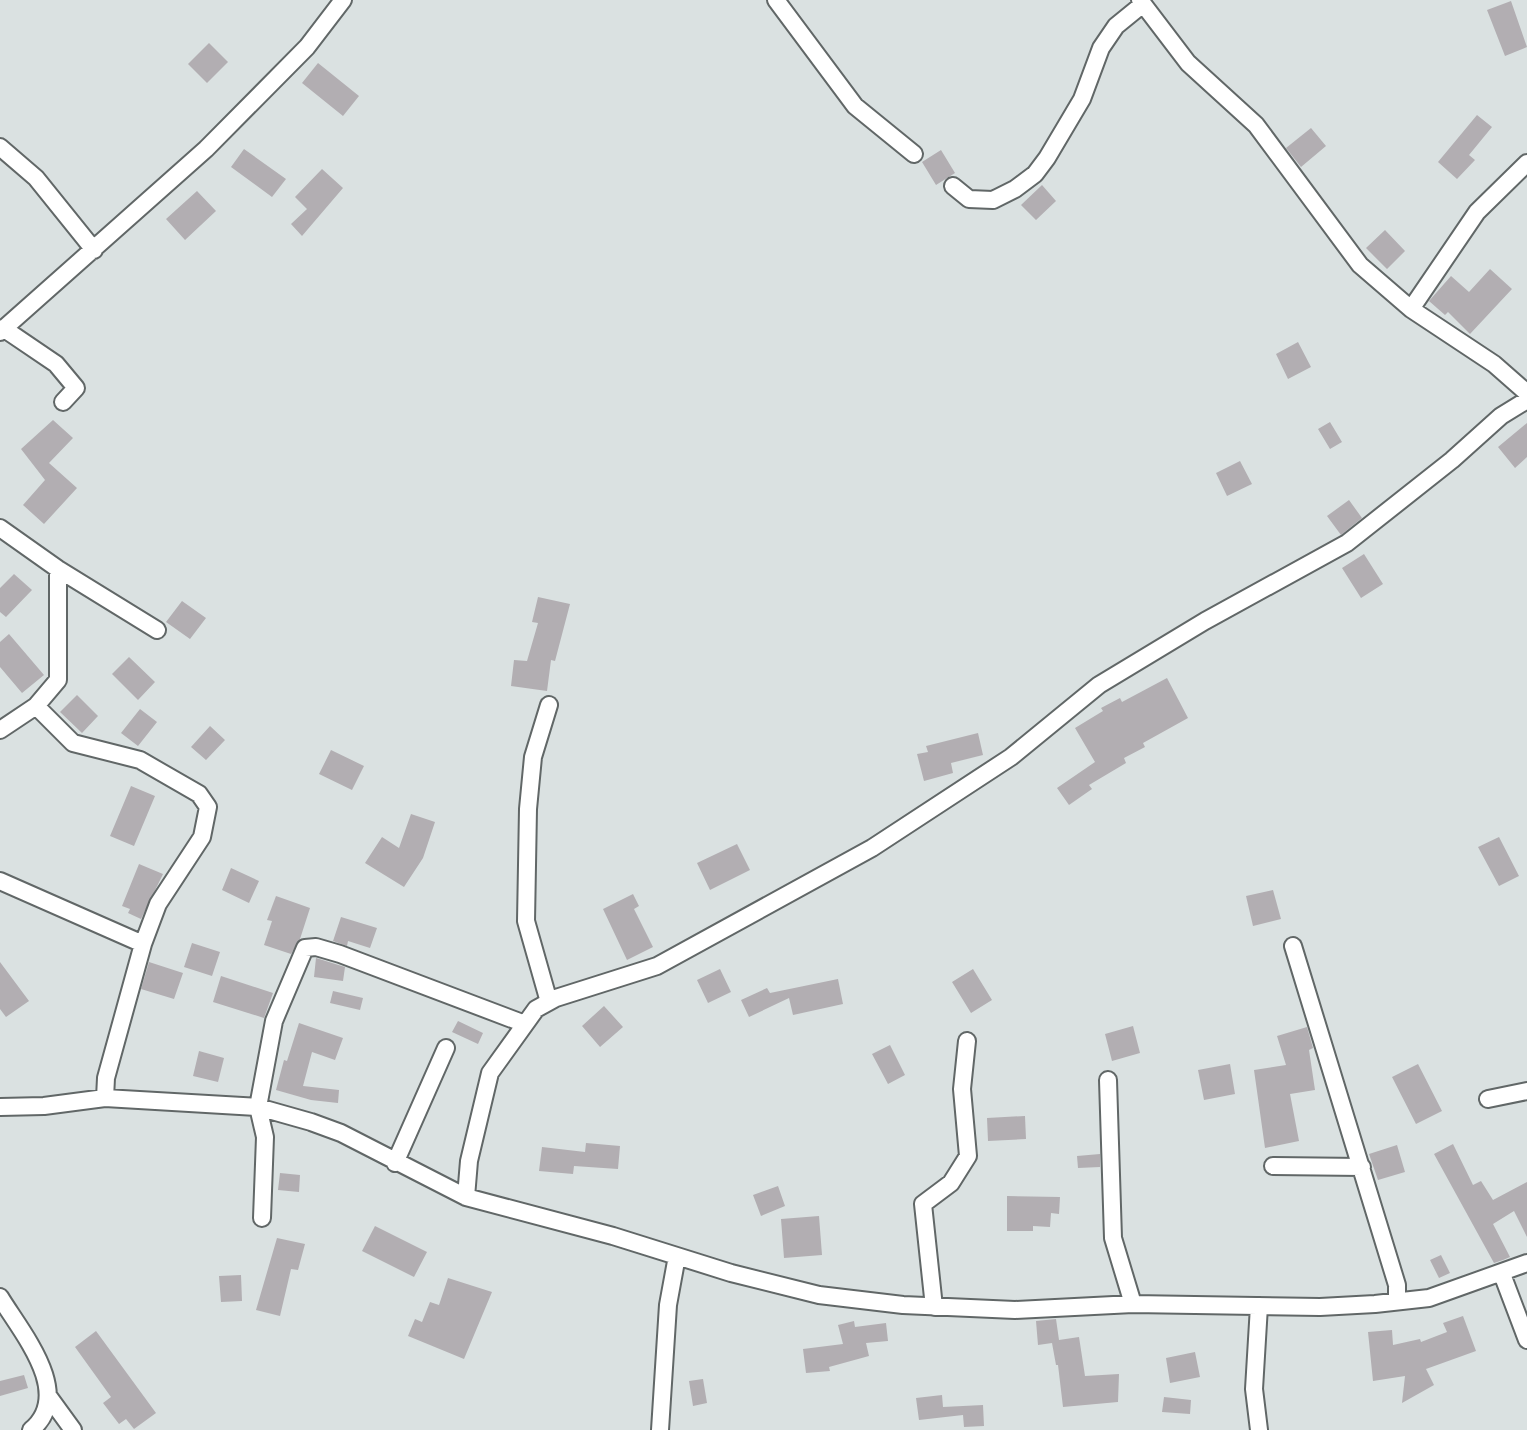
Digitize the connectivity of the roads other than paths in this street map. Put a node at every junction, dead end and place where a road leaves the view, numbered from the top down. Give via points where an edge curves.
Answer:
1 (343, 0) edge
2 (776, 0) edge
3 (1142, 2) edge
4 (0, 147) edge
5 (914, 154) dead end
6 (1527, 163) edge
7 (953, 186) dead end
8 (94, 250) junction
9 (1411, 309) junction
10 (2, 330) edge
11 (1527, 393) edge
12 (1527, 400) edge
13 (63, 402) dead end
14 (1, 533) edge
15 (58, 569) junction
16 (157, 630) dead end
17 (549, 705) dead end
18 (36, 706) junction
19 (0, 730) edge
20 (0, 881) edge
21 (143, 944) junction
22 (1293, 946) dead end
23 (549, 1002) junction
24 (525, 1024) junction
25 (967, 1041) dead end
26 (446, 1048) dead end
27 (1108, 1080) dead end
28 (1527, 1091) edge
29 (105, 1098) junction
30 (1488, 1100) dead end
31 (0, 1107) edge
32 (258, 1107) junction
33 (395, 1163) junction
34 (1273, 1166) dead end
35 (1362, 1167) junction
36 (466, 1197) junction
37 (262, 1218) dead end
38 (677, 1256) junction
39 (1527, 1263) edge
40 (1502, 1274) junction
41 (0, 1297) edge
42 (1397, 1301) junction
43 (1133, 1304) junction
44 (1259, 1306) junction
45 (934, 1307) junction
46 (1527, 1340) edge
47 (49, 1397) junction
48 (31, 1430) edge
49 (73, 1430) edge
50 (660, 1430) edge
51 (1259, 1430) edge

1 - 8 street via 307,47 206,149
2 - 5 street via 855,106
3 - 7 street via 1116,26 1101,48 1082,99 1035,174 993,200 969,199
3 - 9 street via 1188,63 1256,125 1360,265
4 - 8 street via 36,177
6 - 9 street via 1477,212
8 - 10 street
9 - 11 street via 1494,364
10 - 13 street via 56,364 76,388
12 - 23 street via 1500,416 1452,460 1347,543 1099,685 1011,757 872,848 657,966
14 - 15 street
15 - 16 street
15 - 18 street via 58,680
17 - 23 street via 533,757 526,921
18 - 19 street
18 - 21 street via 73,743 140,760 199,794 208,807 202,837 158,904
20 - 21 street
21 - 29 street via 106,1078
22 - 35 street
23 - 24 street via 536,1009
24 - 32 street via 340,954 309,946 303,951 274,1021
24 - 36 street via 490,1073 469,1161
25 - 45 street via 962,1089 968,1156 951,1183 922,1203
26 - 33 street
27 - 43 street via 1113,1238
28 - 30 street
29 - 31 street
29 - 32 street
32 - 33 street via 341,1133
32 - 37 street via 265,1137
33 - 36 street
34 - 35 street
35 - 42 street via 1397,1285
36 - 38 street
38 - 45 street via 819,1295
38 - 50 street via 668,1305
39 - 40 street
40 - 42 street via 1429,1298
40 - 46 street
41 - 47 street via 43,1369
42 - 44 street
43 - 44 street
43 - 45 street via 1015,1310
44 - 51 street via 1254,1389
47 - 48 street via 40,1422
47 - 49 street

